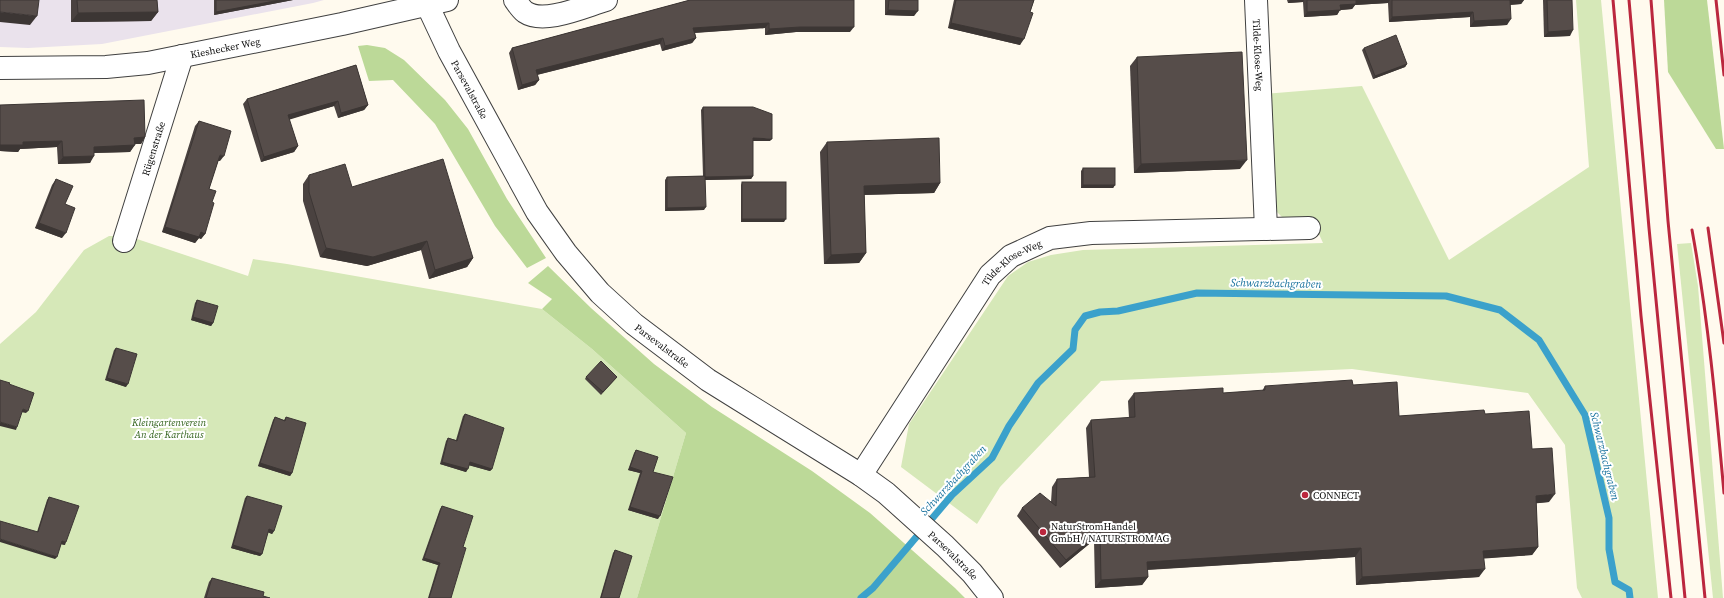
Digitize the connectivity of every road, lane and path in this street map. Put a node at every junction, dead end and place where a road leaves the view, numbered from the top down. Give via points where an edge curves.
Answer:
1 (515, 0) edge
2 (606, 0) edge
3 (1256, 0) edge
4 (433, 2) edge
5 (182, 56) junction
6 (0, 68) edge
7 (1309, 228) dead end
8 (1266, 229) junction
9 (124, 241) dead end
10 (861, 475) junction
11 (992, 598) edge

1 - 2 street via 523,12 534,16 551,16
3 - 8 street, Tilde-Klose-Weg
4 - 5 street, Kieshecker Weg via 342,24
4 - 10 street, Parsevalstraße via 448,51 537,212 566,253 600,293 634,324 708,380
5 - 6 street, Kieshecker Weg via 148,63 106,67
5 - 9 street, Rügenstraße
7 - 8 street, Tilde-Klose-Weg
8 - 10 street, Tilde-Klose-Weg via 1091,233 1050,238 1011,256 990,275
10 - 11 street, Parsevalstraße via 904,507 945,546

